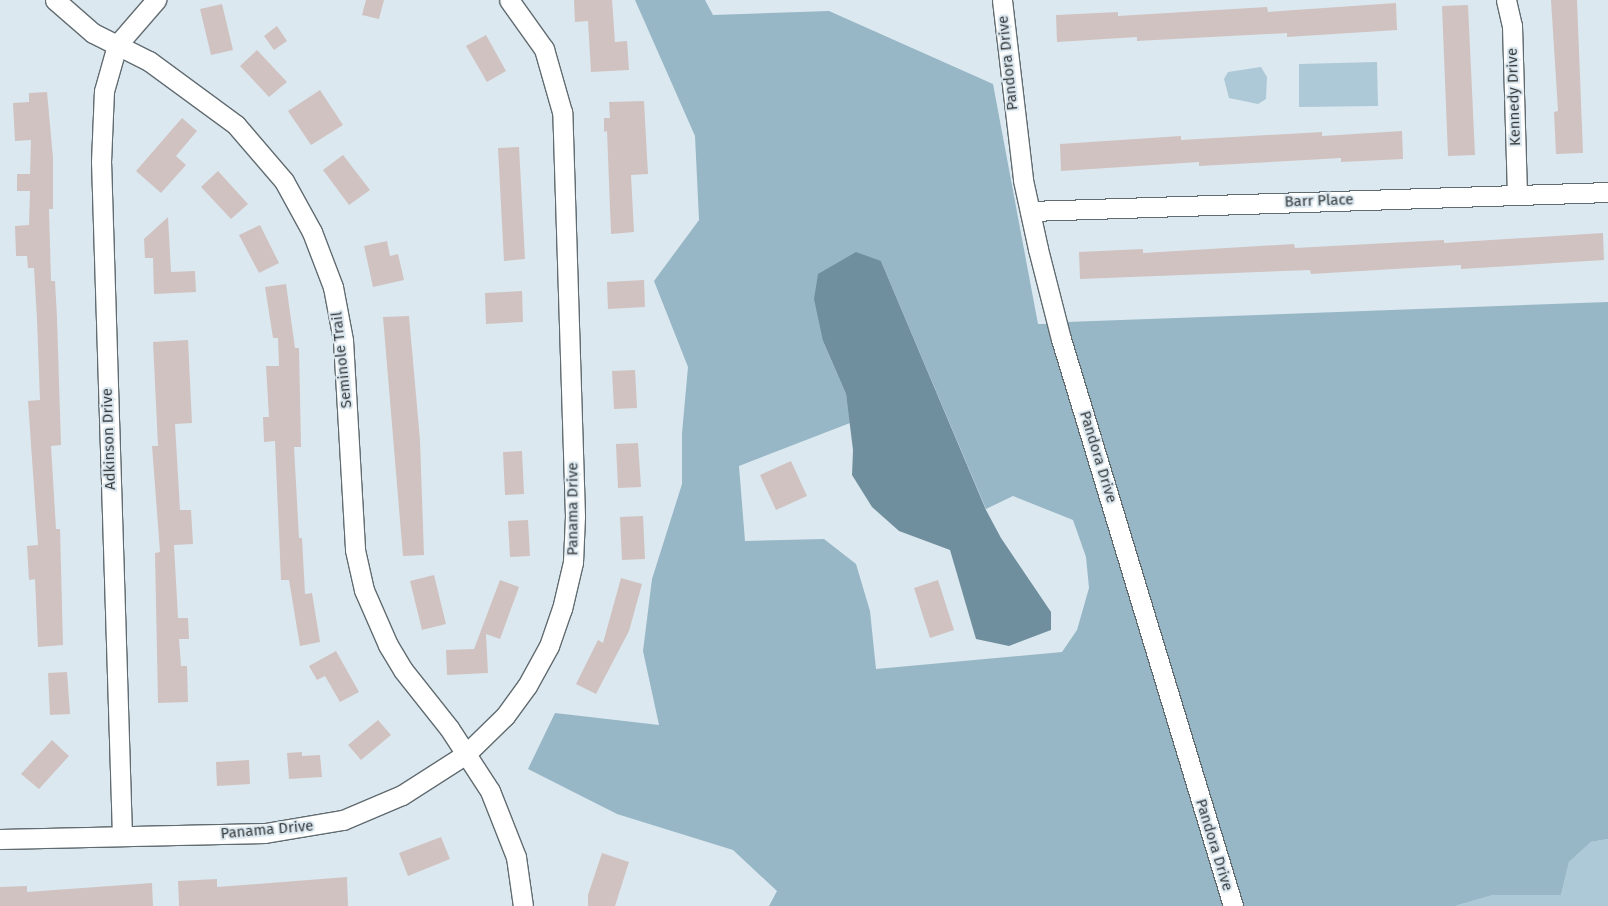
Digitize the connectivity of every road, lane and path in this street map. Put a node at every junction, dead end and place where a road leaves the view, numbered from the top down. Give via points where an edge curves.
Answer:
1 (55, 0) edge
2 (156, 0) edge
3 (509, 0) edge
4 (1002, 0) edge
5 (1506, 0) edge
6 (117, 45) junction
7 (1608, 192) edge
8 (1517, 195) junction
9 (1030, 211) junction
10 (466, 754) junction
11 (122, 836) junction
12 (0, 839) edge
13 (524, 906) edge
14 (1233, 906) edge

1 - 6 street, Seminole Trail via 93,33
2 - 6 street
3 - 10 street, Panama Drive via 544,49 562,112 574,547 562,609 549,646 517,701
4 - 9 street, Pandora Drive via 1008,68
5 - 8 street, Kennedy Drive via 1512,26
6 - 10 street, Seminole Trail via 149,61 236,125 284,181 312,232 332,287 343,340 355,550 364,590 388,645 403,670
6 - 11 street, Adkinson Drive via 104,91 101,162
7 - 8 street, Barr Place
8 - 9 street, Barr Place
9 - 14 street, Pandora Drive via 1061,339
10 - 11 street, Panama Drive via 402,795 374,809 326,825 265,833
10 - 13 street, Seminole Trail via 490,791 503,822 516,857
11 - 12 street, Panama Drive

